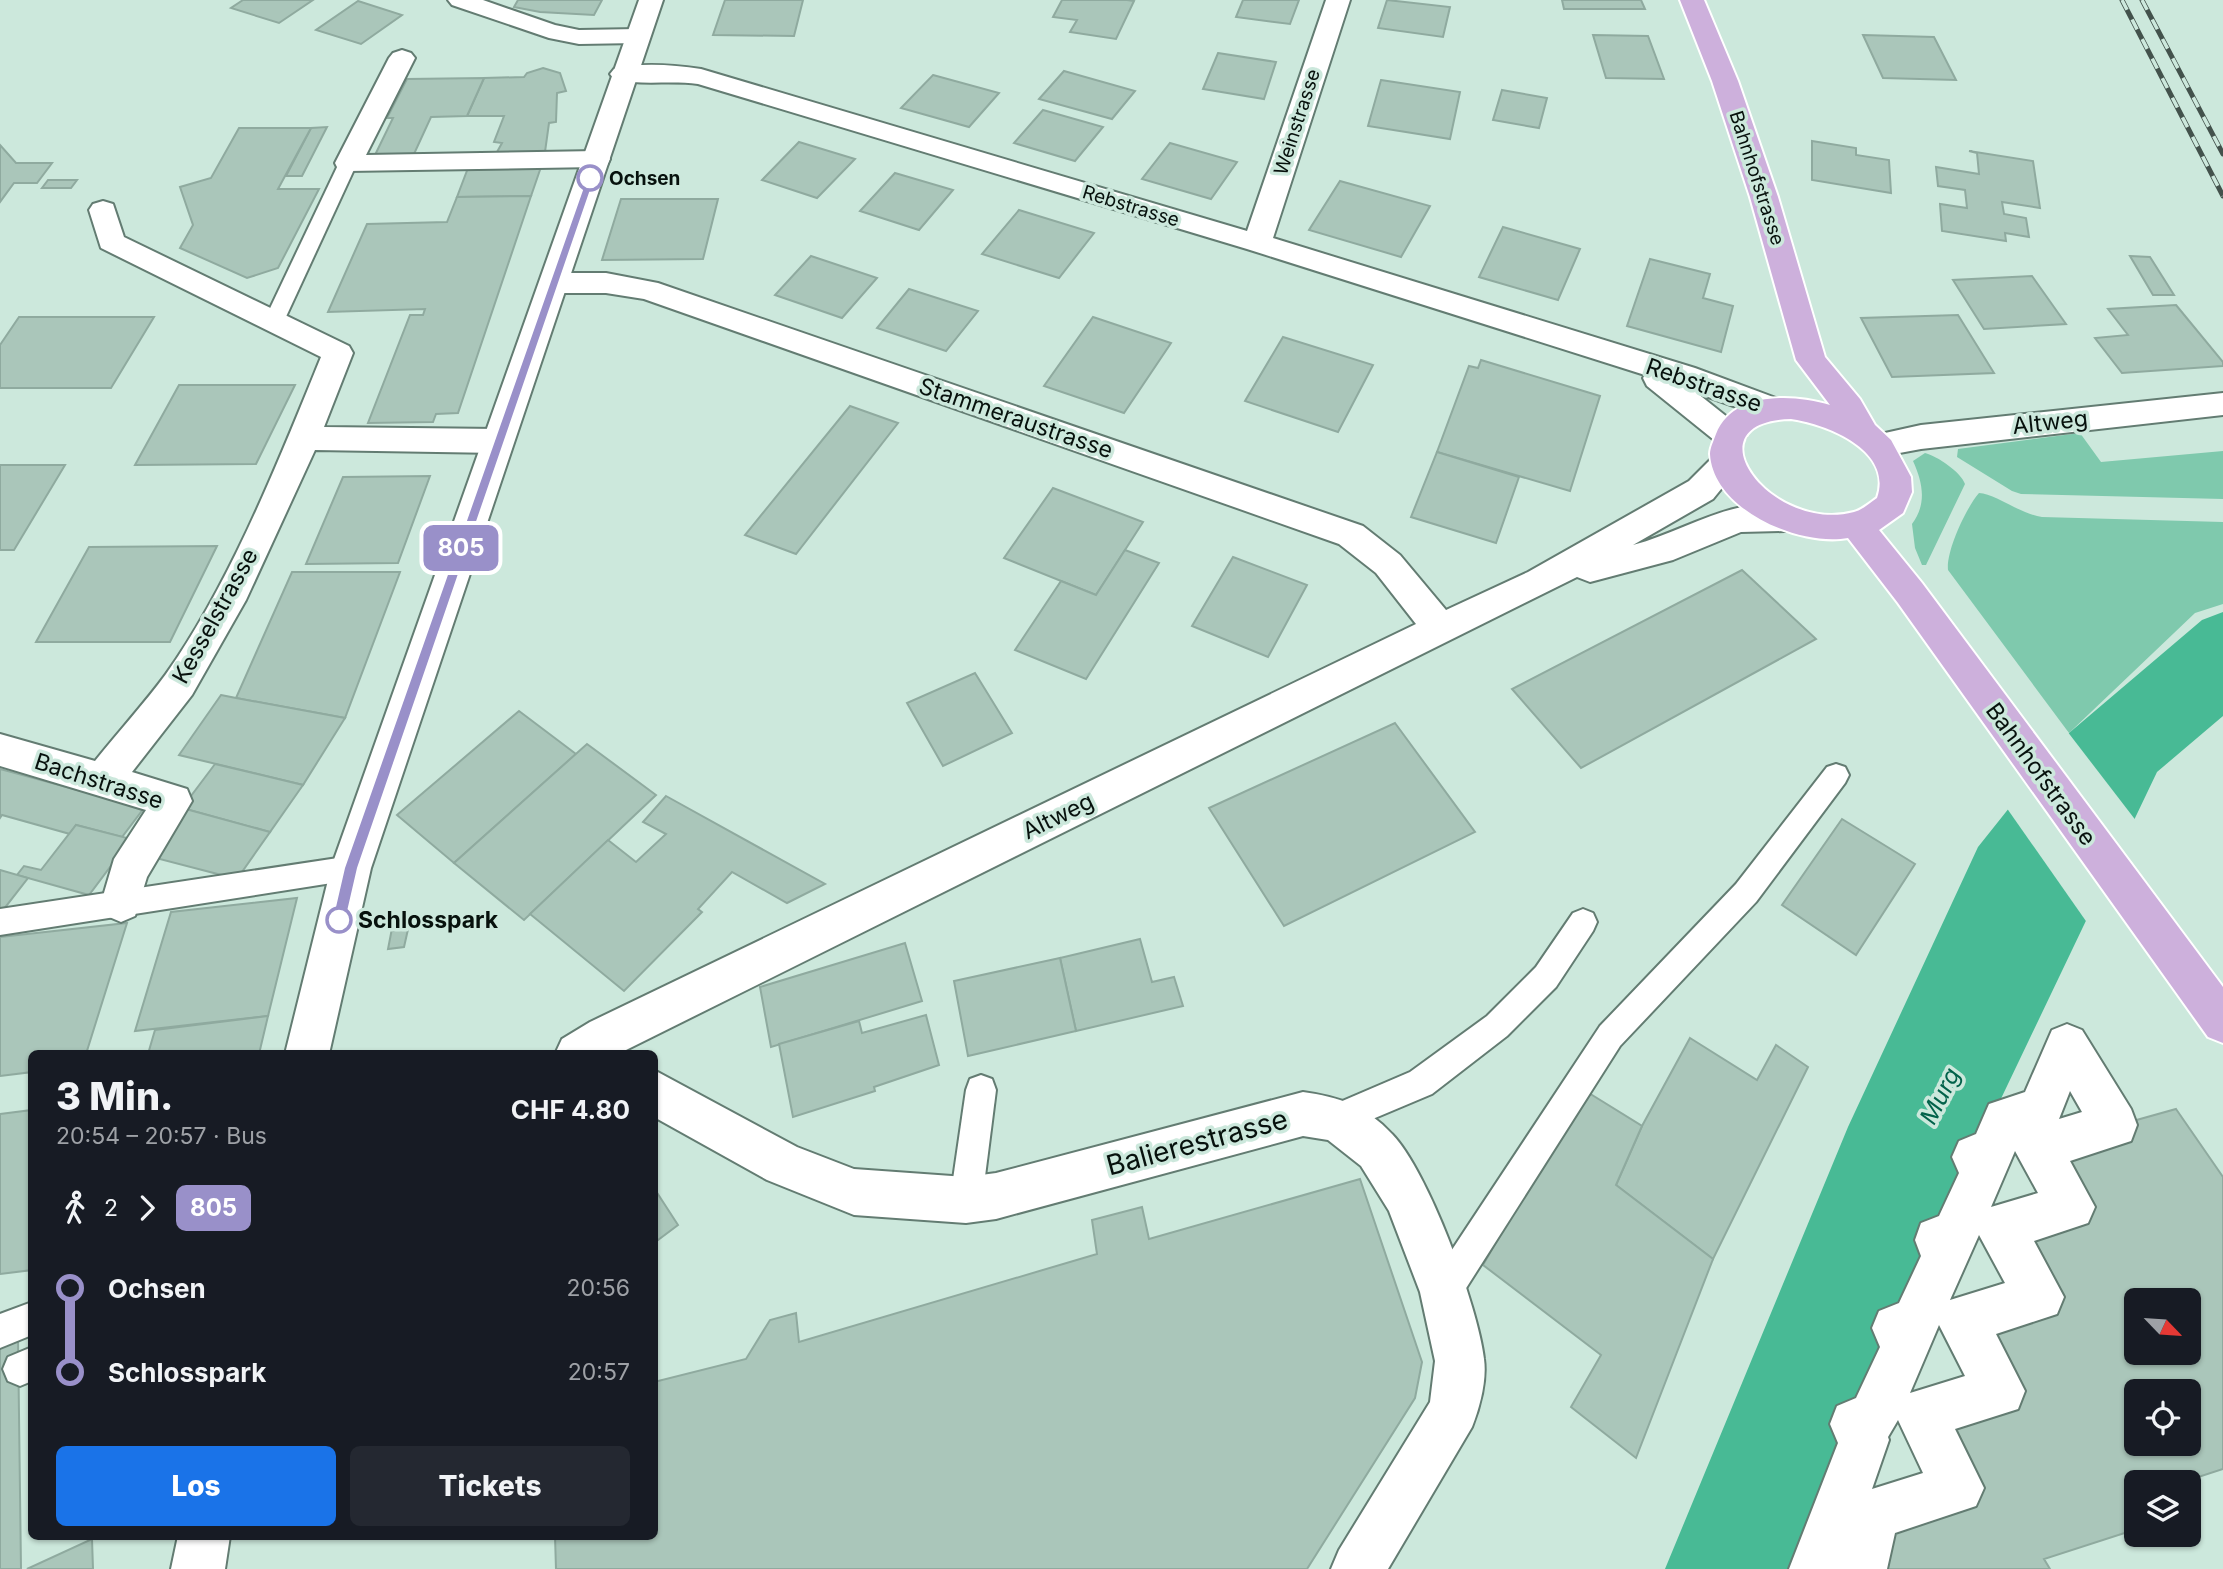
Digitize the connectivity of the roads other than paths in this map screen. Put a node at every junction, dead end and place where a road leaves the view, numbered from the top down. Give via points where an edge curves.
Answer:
1 (460, 0) edge
2 (650, 0) edge
3 (1338, 0) edge
4 (1692, 0) edge
5 (638, 36) junction
6 (402, 58) dead end
7 (623, 74) junction
8 (597, 159) junction
9 (348, 163) junction
10 (103, 211) dead end
11 (1257, 243) junction
12 (555, 283) junction
13 (274, 321) junction
14 (1811, 360) junction
15 (1635, 362) junction
16 (2223, 404) edge
17 (1782, 409) junction
18 (1870, 438) junction
19 (304, 439) junction
20 (498, 441) junction
21 (1729, 449) junction
22 (1785, 518) junction
23 (1857, 526) junction
24 (1540, 582) junction
25 (1440, 628) junction
26 (0, 750) edge
27 (1836, 775) dead end
28 (104, 779) junction
29 (351, 868) junction
30 (121, 903) junction
31 (0, 922) edge
32 (1583, 922) dead end
33 (2214, 1010) edge
34 (600, 1048) edge
35 (308, 1050) edge
36 (981, 1090) dead end
37 (658, 1095) edge
38 (1337, 1119) junction
39 (966, 1200) junction
40 (1444, 1292) junction
41 (28, 1320) edge
42 (0, 1331) edge
43 (203, 1540) edge
44 (198, 1569) edge
45 (1358, 1569) edge
46 (1816, 1569) edge
47 (1860, 1569) edge

1 - 5 street via 549,31 579,37
2 - 5 street
3 - 11 street, Weinstrasse
4 - 14 main road, Bahnhofstrasse via 1765,197
5 - 7 street
6 - 9 street
7 - 8 street
7 - 11 street, Rebstrasse via 701,77
8 - 9 street
8 - 12 street
9 - 13 lane
10 - 13 street, Kesselstrasse via 111,242
11 - 15 street, Rebstrasse
12 - 20 street
12 - 25 street, Stammeraustrasse via 606,283 648,290 1351,535 1388,564
13 - 19 street, Kesselstrasse via 338,353
14 - 17 main road
14 - 18 main road, Bahnhofstrasse
15 - 17 street, Rebstrasse
15 - 21 street, Rebstrasse via 1672,388
16 - 18 street, Altweg
17 - 18 main road via 1827,414
17 - 21 main road via 1754,414 1739,423
18 - 23 main road via 1892,464 1897,484 1893,503 1879,517
19 - 20 street
19 - 28 street, Kesselstrasse via 234,590 179,684
20 - 29 street
21 - 22 main road via 1733,477 1744,491
21 - 24 street, Altweg via 1701,491
22 - 23 main road via 1809,526
22 - 24 street, Altweg via 1738,519 1661,551
23 - 33 main road, Bahnhofstrasse
24 - 25 street, Altweg
25 - 34 street, Altweg
26 - 28 street, Bachstrasse
27 - 40 lane via 1746,893 1610,1036
28 - 30 street, Bachstrasse via 173,801 128,872
29 - 30 lane
29 - 35 street
30 - 31 lane
32 - 38 lane via 1546,977 1497,1026 1421,1083
36 - 39 lane
37 - 39 street, Balierestrasse via 783,1164 854,1192
38 - 39 street, Balierestrasse via 1303,1114 996,1196
38 - 40 street, Balierestrasse via 1377,1150 1407,1197
40 - 45 street, Balierestrasse via 1460,1361 1454,1409
41 - 42 lane
43 - 44 street
46 - 47 street via 1864,1440 1855,1424 1873,1418 1906,1345 1896,1328 1914,1325 1946,1256 1938,1240 1954,1237 1984,1171 1975,1157 1990,1156 2005,1120 2040,1111 2067,1045 2115,1125 2036,1148 2072,1207 1999,1227 2040,1297 1961,1320 2000,1391 1920,1415 1958,1488 1874,1514

